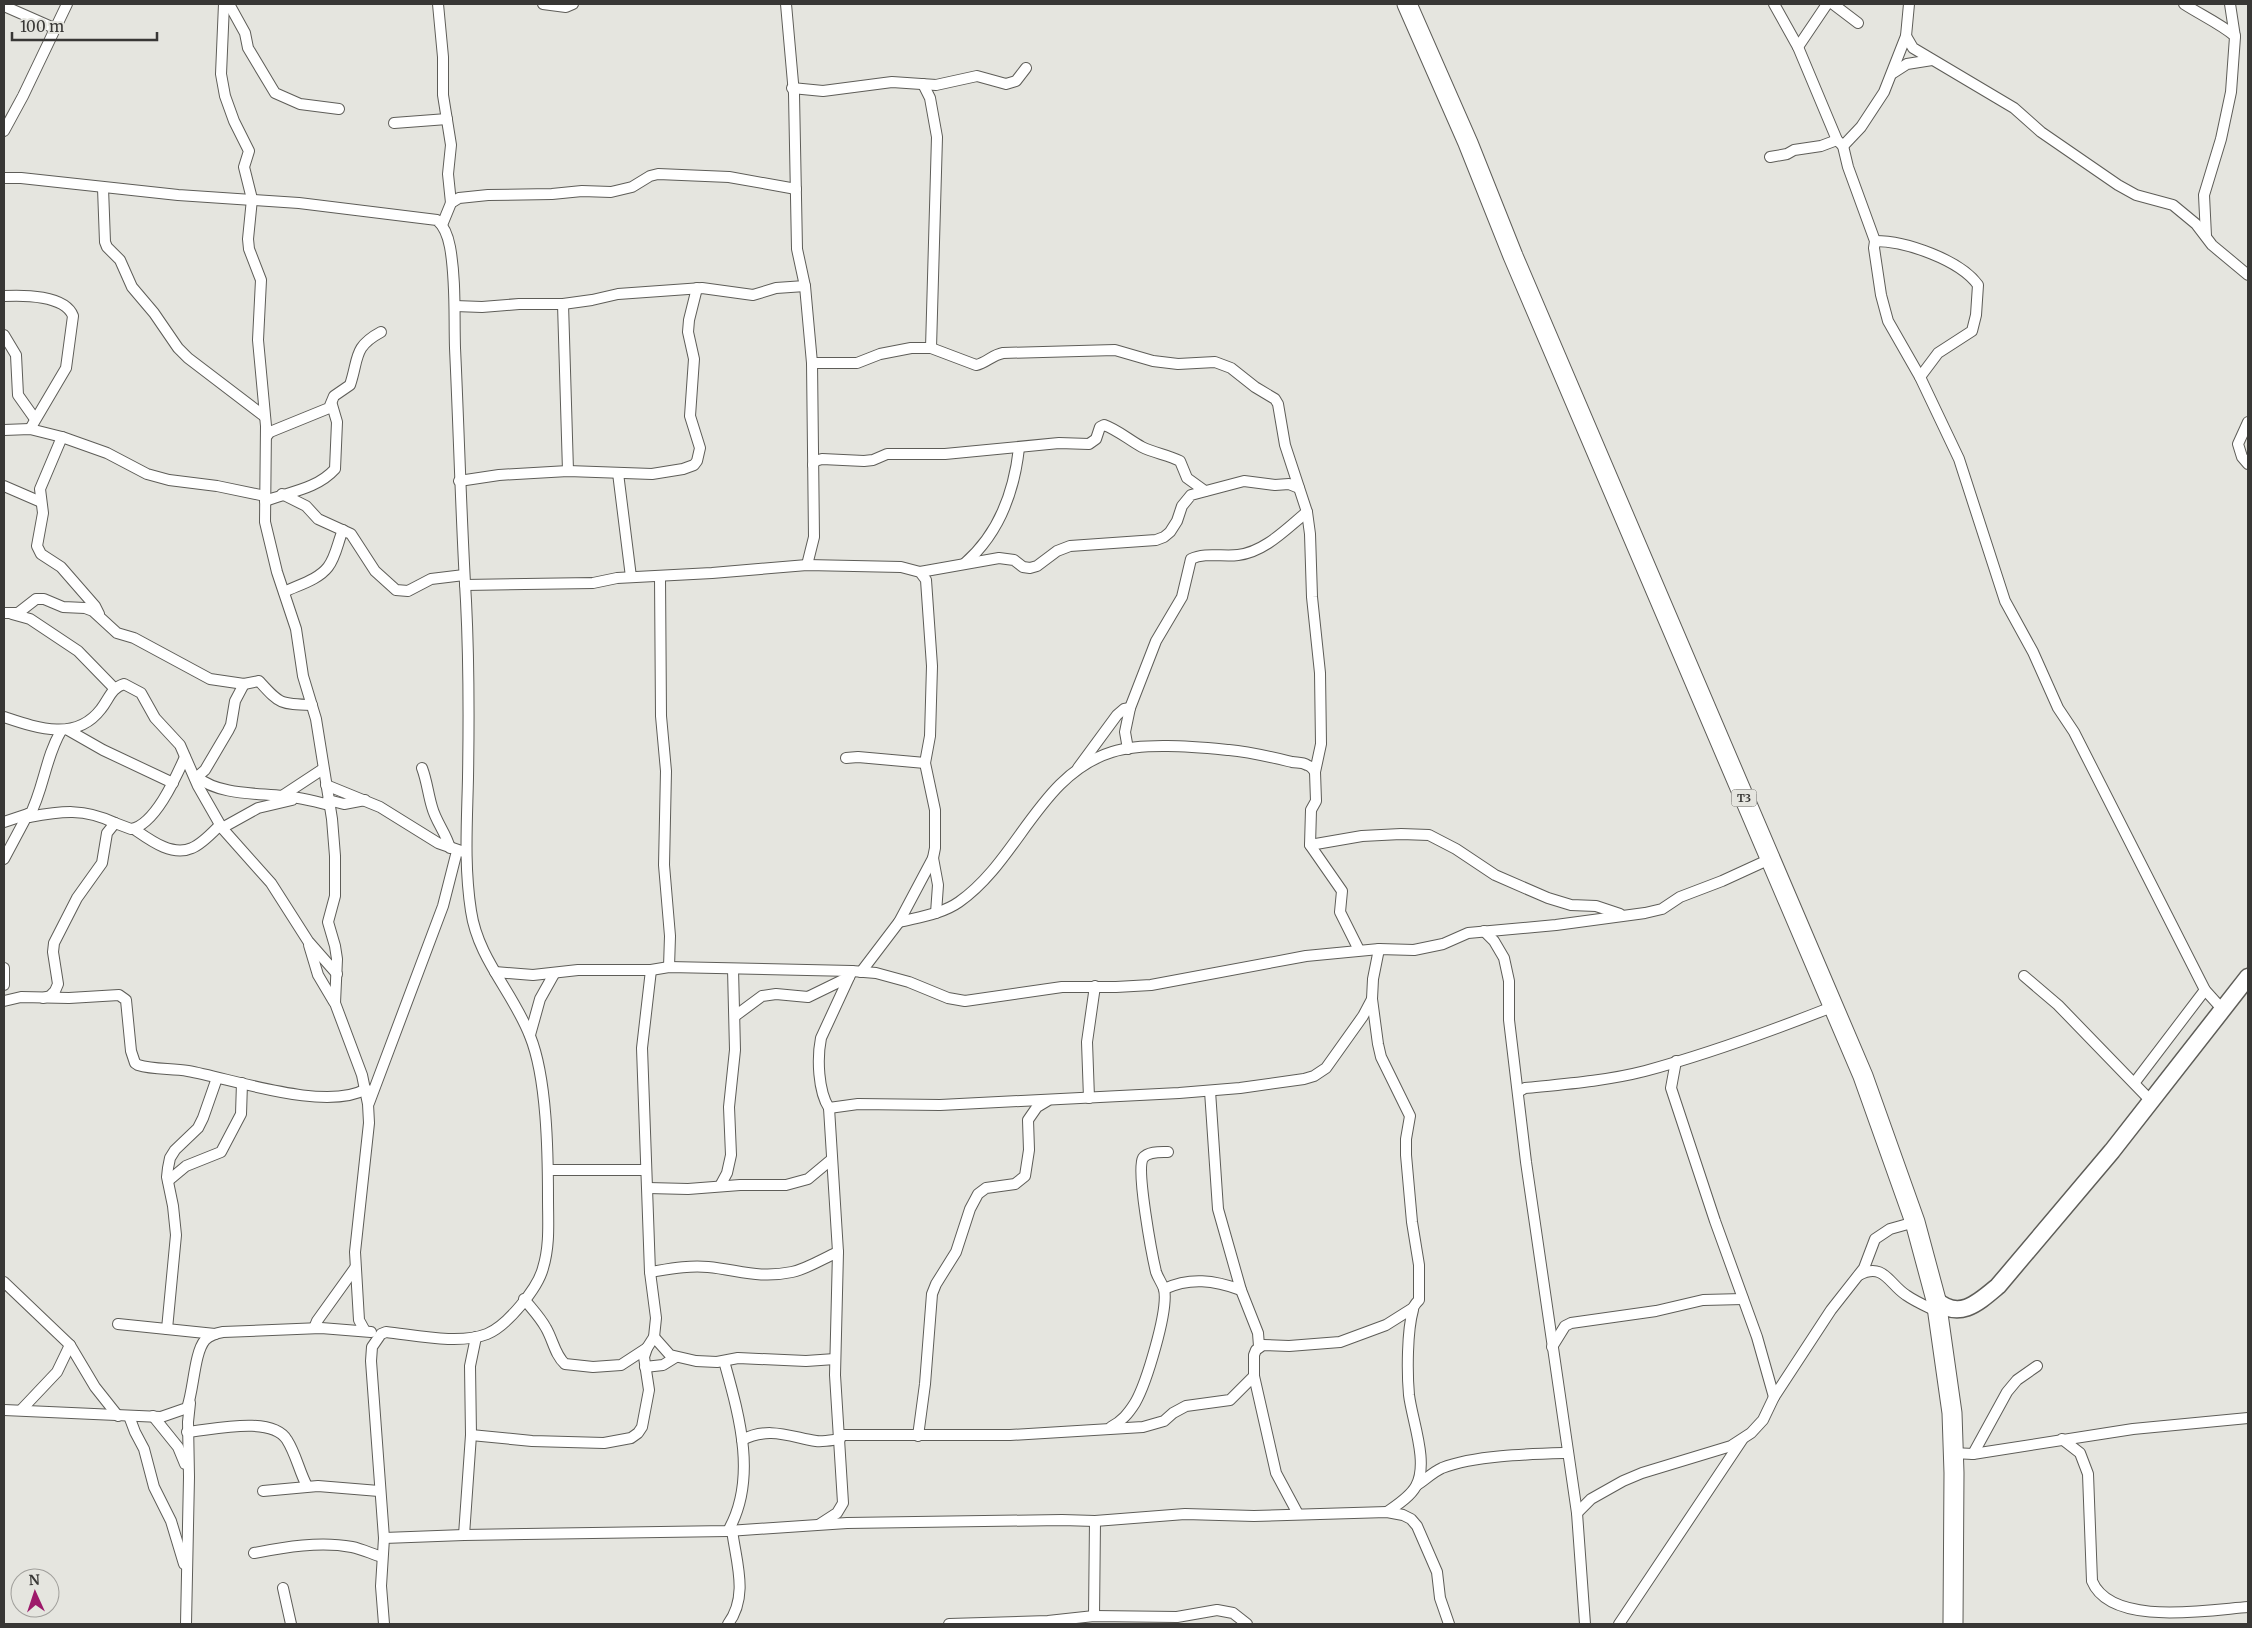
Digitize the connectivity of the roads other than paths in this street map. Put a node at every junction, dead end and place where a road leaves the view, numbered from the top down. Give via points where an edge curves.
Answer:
1 (67, 4) edge
2 (224, 4) edge
3 (229, 4) edge
4 (438, 4) edge
5 (543, 4) edge
6 (573, 4) edge
7 (786, 4) edge
8 (1407, 4) edge
9 (1774, 4) edge
10 (1827, 4) edge
11 (1833, 4) edge
12 (1909, 4) edge
13 (2184, 4) edge
14 (2230, 4) edge
15 (4, 6) edge
16 (1858, 24) dead end
17 (54, 28) junction
18 (1906, 36) junction
19 (2236, 36) junction
20 (1798, 47) junction
21 (1932, 60) junction
22 (1026, 68) dead end
23 (1893, 73) junction
24 (923, 84) junction
25 (792, 88) junction
26 (339, 108) dead end
27 (447, 119) junction
28 (394, 123) dead end
29 (4, 131) edge
30 (1840, 143) junction
31 (1770, 157) dead end
32 (4, 178) edge
33 (103, 188) junction
34 (796, 189) junction
35 (252, 199) junction
36 (451, 204) junction
37 (442, 225) junction
38 (2206, 238) junction
39 (1876, 241) junction
40 (2248, 275) edge
41 (805, 286) junction
42 (697, 288) junction
43 (4, 296) edge
44 (563, 304) junction
45 (455, 306) junction
46 (380, 332) dead end
47 (4, 335) edge
48 (931, 348) junction
49 (812, 363) junction
50 (1920, 377) junction
51 (332, 405) junction
52 (264, 416) junction
53 (35, 419) junction
54 (4, 422) edge
55 (2248, 422) edge
56 (9, 429) edge
57 (30, 429) junction
58 (62, 437) junction
59 (266, 437) junction
60 (1019, 448) junction
61 (2248, 464) edge
62 (813, 465) junction
63 (568, 470) junction
64 (618, 473) junction
65 (459, 481) junction
66 (4, 486) edge
67 (1299, 488) junction
68 (1205, 492) junction
69 (282, 494) junction
70 (265, 498) junction
71 (42, 502) junction
72 (1307, 512) junction
73 (342, 530) junction
74 (964, 564) junction
75 (807, 565) junction
76 (920, 572) junction
77 (464, 574) junction
78 (630, 577) junction
79 (660, 577) junction
80 (465, 585) junction
81 (284, 592) junction
82 (8, 613) edge
83 (100, 617) junction
84 (244, 684) junction
85 (114, 688) junction
86 (312, 705) junction
87 (1130, 708) junction
88 (4, 718) edge
89 (64, 730) junction
90 (1128, 749) junction
91 (185, 757) junction
92 (846, 758) dead end
93 (925, 763) junction
94 (422, 768) dead end
95 (323, 769) junction
96 (1076, 770) junction
97 (1316, 772) junction
98 (196, 778) junction
99 (172, 783) junction
100 (326, 785) junction
101 (282, 796) junction
102 (300, 798) junction
103 (365, 800) junction
104 (329, 802) junction
105 (28, 816) junction
106 (4, 822) edge
107 (115, 823) junction
108 (221, 827) junction
109 (134, 829) junction
110 (1310, 845) junction
111 (457, 850) junction
112 (933, 858) junction
113 (4, 859) edge
114 (1770, 859) junction
115 (936, 913) junction
116 (1623, 916) junction
117 (898, 922) junction
118 (1484, 931) junction
119 (308, 941) junction
120 (1379, 949) junction
121 (1360, 950) junction
122 (670, 967) junction
123 (4, 968) edge
124 (733, 969) junction
125 (651, 970) junction
126 (495, 972) junction
127 (854, 973) junction
128 (337, 974) junction
129 (554, 974) junction
130 (2024, 976) dead end
131 (2248, 977) edge
132 (4, 985) edge
133 (1096, 986) junction
134 (2205, 990) junction
135 (40, 998) junction
136 (1372, 999) junction
137 (4, 1000) edge
138 (334, 1003) junction
139 (1832, 1007) junction
140 (2223, 1010) junction
141 (735, 1016) junction
142 (530, 1035) junction
143 (1676, 1062) junction
144 (217, 1078) junction
145 (2135, 1082) junction
146 (242, 1083) junction
147 (366, 1089) junction
148 (1210, 1091) junction
149 (1518, 1092) junction
150 (1089, 1098) junction
151 (1048, 1100) junction
152 (2151, 1101) junction
153 (368, 1104) junction
154 (829, 1108) junction
155 (1168, 1152) dead end
156 (832, 1159) junction
157 (548, 1170) junction
158 (646, 1170) junction
159 (168, 1181) junction
160 (720, 1186) junction
161 (648, 1188) junction
162 (1915, 1222) junction
163 (838, 1252) junction
164 (355, 1268) junction
165 (650, 1272) junction
166 (1859, 1275) junction
167 (4, 1282) edge
168 (1164, 1289) junction
169 (1241, 1290) junction
170 (524, 1299) junction
171 (1743, 1299) junction
172 (1937, 1306) junction
173 (1413, 1308) junction
174 (118, 1324) dead end
175 (314, 1328) junction
176 (167, 1329) junction
177 (365, 1331) junction
178 (216, 1334) junction
179 (382, 1334) junction
180 (654, 1336) junction
181 (476, 1337) junction
182 (70, 1346) junction
183 (1259, 1346) junction
184 (1552, 1347) junction
185 (647, 1348) junction
186 (676, 1357) junction
187 (835, 1359) junction
188 (724, 1361) junction
189 (2036, 1366) dead end
190 (645, 1367) junction
191 (1254, 1376) junction
192 (192, 1394) junction
193 (1774, 1397) junction
194 (22, 1409) junction
195 (4, 1410) edge
196 (118, 1416) junction
197 (129, 1416) junction
198 (153, 1416) junction
199 (2248, 1418) edge
200 (1108, 1428) junction
201 (188, 1432) junction
202 (471, 1434) junction
203 (918, 1436) junction
204 (839, 1437) junction
205 (2062, 1439) junction
206 (742, 1440) junction
207 (1743, 1440) junction
208 (1568, 1453) junction
209 (1954, 1453) junction
210 (1973, 1454) junction
211 (189, 1474) junction
212 (1417, 1485) junction
213 (307, 1486) junction
214 (263, 1491) dead end
215 (379, 1491) junction
216 (1388, 1512) junction
217 (1577, 1513) junction
218 (1298, 1514) junction
219 (1095, 1521) junction
220 (820, 1524) junction
221 (730, 1531) junction
222 (464, 1535) junction
223 (384, 1538) junction
224 (254, 1553) dead end
225 (382, 1557) junction
226 (186, 1569) junction
227 (283, 1588) dead end
228 (2248, 1607) edge
229 (1094, 1616) junction
230 (1124, 1618) junction
231 (1157, 1621) edge
232 (982, 1623) edge
233 (186, 1624) edge
234 (291, 1624) edge
235 (384, 1624) edge
236 (728, 1624) edge
237 (949, 1624) edge
238 (1135, 1624) edge
239 (1247, 1624) edge
240 (1449, 1624) edge
241 (1585, 1624) edge
242 (1619, 1624) edge
243 (1954, 1624) edge

1 - 17 street
2 - 35 street via 221,74 234,121 249,151 244,167
3 - 26 street via 245,33 248,48 275,94 300,104
4 - 27 street
5 - 6 street via 566,7
7 - 25 street
8 - 114 highway, T3
9 - 20 street
10 - 20 street
11 - 16 street
12 - 18 street
13 - 19 street via 2219,22
14 - 19 street
15 - 17 street
17 - 29 street
18 - 21 street via 1913,48
18 - 23 street
19 - 38 street via 2226,122 2204,195
20 - 30 street
21 - 23 street via 1907,64
21 - 38 street via 2000,98 2041,132 2118,185 2136,195 2173,205 2188,216
22 - 24 street via 1016,81 1006,84 977,76 947,83
23 - 30 street via 1861,127
24 - 25 street via 892,82 823,91
24 - 48 street via 930,98 936,137
25 - 34 street
27 - 28 street
27 - 36 street via 451,145 448,174
30 - 31 street
30 - 39 street
32 - 33 street
33 - 35 street
33 - 52 street via 105,242 120,260 132,288 188,358
34 - 36 street via 729,177 666,173 611,192 488,195 459,198
34 - 41 street via 797,249
35 - 37 street via 436,220
35 - 52 street via 248,239 261,280 258,340
36 - 37 street
37 - 45 street via 450,246
38 - 40 street
39 - 50 street via 1874,248 1885,312
39 - 50 street via 1928,251 1978,285 1972,331 1938,353
41 - 42 street via 776,288 752,295
41 - 49 street
42 - 44 street via 609,295
42 - 64 street via 688,332 694,359 690,409 700,448 697,461 689,467 670,472
43 - 53 street via 42,298 66,307 73,316 66,368
44 - 45 street
44 - 63 street
45 - 65 street
46 - 51 street via 361,347 350,385 334,396
47 - 53 street via 16,355 18,396
48 - 49 street via 899,349 857,363
48 - 67 street via 976,365 1004,352 1115,350 1153,361 1178,364 1215,362 1231,368 1275,398
49 - 62 street
50 - 134 street via 1959,459 2005,601
51 - 59 street via 320,413 270,432
51 - 69 street via 337,422 335,469 317,483
52 - 59 street
53 - 57 street
54 - 56 street
55 - 61 street via 2238,444
56 - 57 street
57 - 58 street
58 - 70 street via 107,453 147,474
58 - 71 street via 42,482
59 - 70 street
60 - 62 street via 926,456 887,454 864,461 822,459
60 - 68 street via 1059,443 1089,444 1096,440 1100,427 1104,425 1145,448 1180,461 1188,478
60 - 74 street via 1013,485 998,522 978,552
62 - 75 street via 814,537
63 - 64 street
63 - 65 street
64 - 78 street
65 - 77 street
66 - 71 street
67 - 68 street via 1289,484 1244,481
67 - 72 street
68 - 74 street via 1192,495 1185,501 1170,532 1156,540 1070,546 1030,568 1014,560 999,558
69 - 70 street
69 - 73 street via 306,506 318,519
70 - 81 street via 266,529
71 - 83 street via 37,541 39,551 61,567 97,608
72 - 87 street via 1268,544 1239,555 1191,559 1182,597 1156,641
72 - 97 street via 1320,673 1321,744
73 - 77 street via 353,536 375,571 396,590 408,591 431,580
73 - 81 street via 328,568
74 - 76 street
75 - 76 street via 910,568
75 - 79 street
76 - 93 street via 926,580 932,666 930,736
77 - 80 street
78 - 79 street
78 - 80 street via 593,582
79 - 122 street via 661,716 666,770 664,865
80 - 111 street via 469,674
81 - 86 street via 296,629 303,676
82 - 83 street via 18,613 33,600 40,599 63,607 85,608
82 - 85 street via 30,619 78,651
83 - 84 street via 117,633 134,638 203,676
84 - 86 street via 258,681 274,699
84 - 98 street via 235,701 228,731 205,770
85 - 89 street via 93,718 83,725
85 - 91 street via 124,684 141,693 155,718 180,745
86 - 95 street
87 - 90 street via 1125,732
87 - 96 street via 1117,714
88 - 89 street
89 - 99 street
89 - 105 street via 50,752 42,786
90 - 96 street via 1105,754
90 - 97 street via 1178,747 1244,751 1304,763
91 - 98 street
91 - 99 street
92 - 93 street
93 - 112 street via 935,810
94 - 111 street via 432,807
95 - 100 street
95 - 101 street
96 - 115 street via 1054,792 986,877 961,900
97 - 110 street
98 - 101 street via 214,786
98 - 108 street
99 - 109 street via 146,823
100 - 103 street
100 - 104 street
101 - 102 street
102 - 104 street
102 - 108 street via 258,808
103 - 104 street via 344,804
103 - 111 street
104 - 128 street via 336,886 328,922 335,946
105 - 106 street
105 - 107 street via 87,812
105 - 113 street
107 - 109 street
107 - 135 street via 106,834 102,863 74,903 54,943 58,975 55,992
108 - 109 street via 199,844 184,850 164,848
108 - 119 street via 271,883
110 - 116 street via 1362,836 1429,835 1495,875 1548,898 1571,905 1596,906
110 - 121 street via 1342,890 1340,912
111 - 126 street via 471,912 483,950
111 - 153 street via 443,906
112 - 115 street via 938,885
112 - 117 street
114 - 116 street via 1680,897 1662,908
114 - 139 highway, T3
115 - 117 street
116 - 118 street
117 - 127 street
118 - 120 street via 1414,950
118 - 149 street via 1500,952 1507,971
119 - 128 street
119 - 138 street via 318,975
120 - 121 street
120 - 136 street
121 - 133 street via 1306,956 1151,984
122 - 124 street
122 - 125 street
123 - 132 street
124 - 127 street
124 - 141 street
125 - 129 street via 578,970
125 - 158 street via 642,1048
126 - 129 street
126 - 142 street
127 - 133 street via 876,973 965,1001 1033,990
127 - 141 street via 808,997 762,996
127 - 154 street via 819,1048 821,1080
128 - 138 street
129 - 142 street via 540,999
130 - 145 street via 2058,1005
131 - 140 main road
133 - 150 street via 1087,1042
134 - 140 street
134 - 145 street
135 - 137 street
135 - 144 street via 124,997 135,1063
136 - 148 street via 1331,1062 1314,1076
136 - 173 street via 1382,1057 1410,1116 1406,1155 1419,1264 1419,1300
138 - 147 street via 357,1057
139 - 143 street
139 - 162 highway, T3 via 1863,1076
140 - 152 main road
141 - 160 street via 729,1107 731,1155
142 - 157 street via 539,1067
143 - 149 street via 1610,1078 1525,1088
143 - 171 street via 1672,1088
144 - 146 street
144 - 159 street via 204,1118 170,1158
145 - 152 street
146 - 147 street via 293,1094 339,1098
146 - 159 street via 240,1114 221,1152 186,1166
147 - 153 street
148 - 150 street
148 - 169 street via 1218,1209
149 - 184 street
150 - 151 street
151 - 154 street via 922,1105 868,1103
151 - 203 street via 1036,1107 1028,1120 1024,1176 1014,1184 986,1188 978,1194 956,1252 932,1294
152 - 172 main road via 1998,1286 1960,1310
153 - 164 street
154 - 156 street
155 - 168 street via 1145,1156 1141,1176 1154,1260
156 - 160 street via 813,1176 799,1183
156 - 163 street
157 - 158 street
157 - 170 street via 547,1253 537,1283
158 - 161 street
159 - 176 street via 176,1235
160 - 161 street
161 - 165 street
162 - 166 street via 1880,1233
162 - 172 highway, T3
163 - 165 street via 794,1272 776,1275 754,1275 708,1267
163 - 187 street
164 - 175 street
164 - 177 street via 359,1320
165 - 180 street via 656,1318
166 - 172 street via 1867,1271 1882,1273 1908,1297
166 - 193 street via 1831,1310
167 - 182 street
168 - 169 street via 1199,1280
168 - 200 street via 1159,1331 1140,1392 1124,1418
169 - 183 street via 1258,1333
170 - 181 street via 496,1328
170 - 185 street via 540,1318 566,1364 593,1367 621,1365
171 - 184 street via 1702,1300 1656,1311 1571,1322 1564,1326
171 - 193 street
172 - 209 highway, T3 via 1952,1413
173 - 183 street via 1386,1325 1340,1342
173 - 212 street via 1408,1376 1420,1462
174 - 176 street
175 - 177 street
175 - 178 street
176 - 178 street
177 - 179 street
178 - 192 street via 206,1339 200,1348
179 - 181 street
179 - 215 street via 371,1354
180 - 185 street
180 - 186 street via 664,1350
181 - 202 street via 470,1366
182 - 194 street via 57,1372
182 - 196 street via 95,1387
183 - 191 street via 1254,1355
184 - 208 street
185 - 190 street
186 - 188 street
186 - 190 street via 663,1365
187 - 188 street via 738,1358
187 - 204 street
188 - 206 street
189 - 210 street via 2007,1392
190 - 202 street via 649,1382 645,1417 638,1434 631,1438 578,1443
191 - 200 street via 1230,1400 1186,1406 1154,1425
191 - 218 street via 1276,1473
192 - 198 street via 187,1408 180,1412
192 - 201 street
193 - 207 street via 1763,1420
194 - 195 street
194 - 196 street
196 - 197 street
197 - 198 street
197 - 226 street via 144,1449 154,1487 171,1521
198 - 211 street via 178,1448
199 - 205 street
200 - 203 street via 1010,1435
201 - 211 street
201 - 213 street via 239,1425 273,1428 288,1441
202 - 222 street
203 - 204 street
204 - 206 street via 816,1441 775,1433
204 - 220 street via 843,1503 837,1513
205 - 210 street
205 - 228 street via 2080,1453 2088,1474 2092,1581 2098,1594 2108,1601 2161,1614
206 - 221 street via 741,1504
207 - 217 street via 1623,1480 1591,1499
207 - 242 street
208 - 212 street via 1455,1464 1440,1469
208 - 217 street
209 - 210 street
209 - 243 highway, T3
211 - 226 street
212 - 216 street
213 - 214 street
213 - 215 street
215 - 223 street
216 - 218 street
216 - 240 street via 1411,1519 1416,1526 1437,1572 1440,1598
217 - 241 street
218 - 219 street via 1185,1514
219 - 220 street
219 - 229 street
220 - 221 street
221 - 222 street
221 - 236 street via 741,1594 737,1610
222 - 223 street
223 - 225 street
224 - 225 street via 330,1545
225 - 235 street
226 - 233 street
227 - 234 street
229 - 230 street
229 - 232 street via 1058,1621
230 - 231 street
230 - 238 street
231 - 239 street via 1217,1610 1233,1613
232 - 237 street

